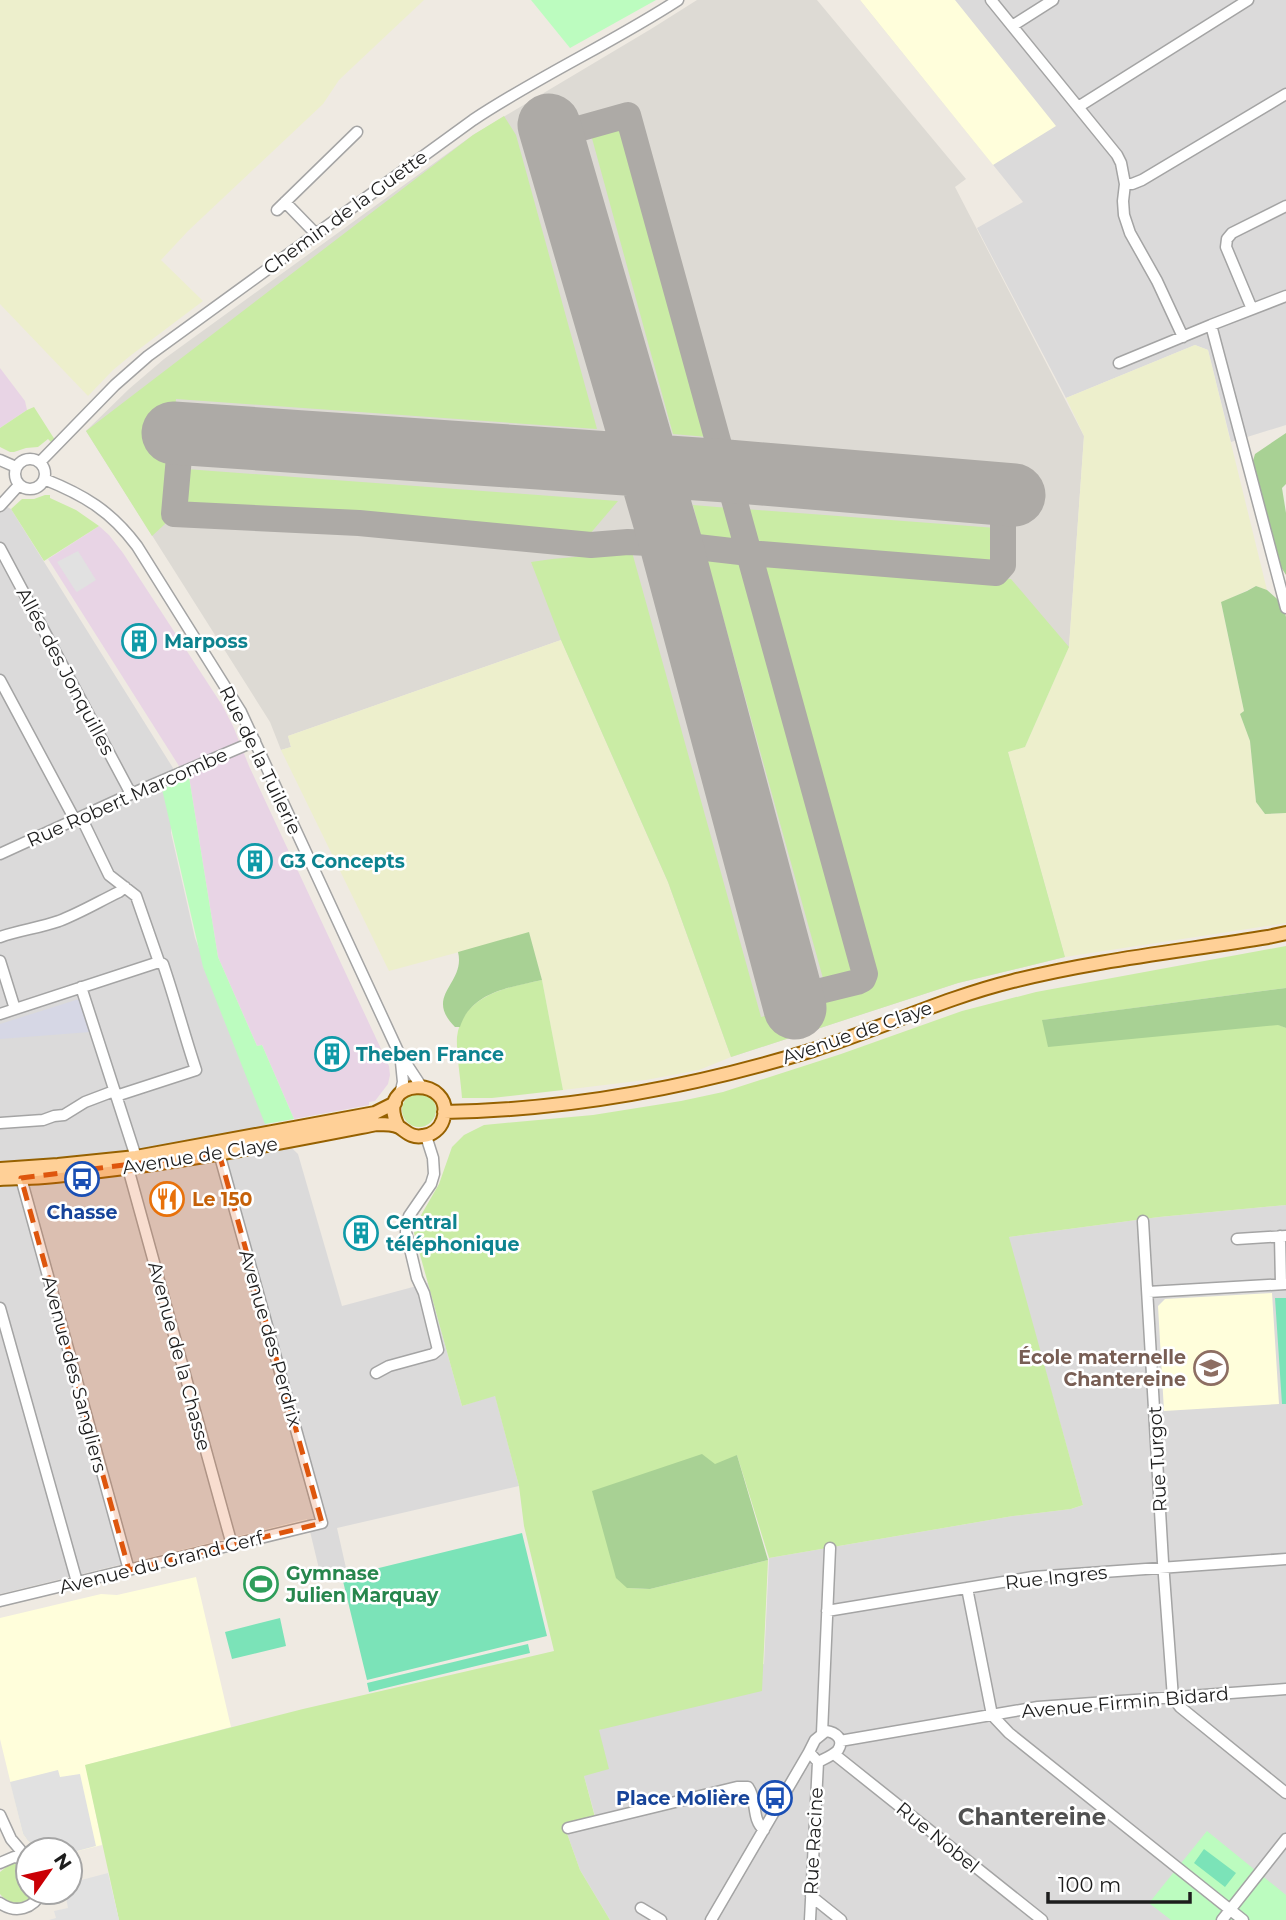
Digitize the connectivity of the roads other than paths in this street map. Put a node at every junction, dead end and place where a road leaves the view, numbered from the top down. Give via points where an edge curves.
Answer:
1 (678, 0) edge
2 (991, 0) edge
3 (1054, 0) edge
4 (1248, 0) edge
5 (1012, 26) junction
6 (1286, 94) edge
7 (1078, 107) junction
8 (357, 132) dead end
9 (1125, 184) junction
10 (285, 202) junction
11 (1286, 206) edge
12 (277, 210) dead end
13 (316, 234) junction
14 (1286, 296) edge
15 (1252, 309) junction
16 (1211, 325) junction
17 (1183, 337) junction
18 (1119, 363) dead end
19 (0, 460) edge
20 (40, 462) junction
21 (16, 467) junction
22 (44, 480) junction
23 (19, 485) junction
24 (0, 506) edge
25 (0, 548) edge
26 (1286, 608) edge
27 (0, 680) edge
28 (255, 741) junction
29 (131, 794) junction
30 (78, 818) junction
31 (0, 855) edge
32 (125, 887) junction
33 (1286, 935) edge
34 (0, 937) edge
35 (0, 961) edge
36 (159, 962) junction
37 (81, 987) junction
38 (15, 1009) junction
39 (0, 1014) edge
40 (398, 1051) junction
41 (421, 1086) junction
42 (115, 1093) junction
43 (397, 1098) junction
44 (444, 1112) junction
45 (0, 1123) edge
46 (398, 1126) junction
47 (426, 1136) junction
48 (219, 1153) junction
49 (132, 1162) junction
50 (0, 1169) edge
51 (21, 1178) junction
52 (0, 1180) edge
53 (1143, 1221) dead end
54 (1283, 1236) edge
55 (1237, 1239) dead end
56 (1284, 1284) edge
57 (1148, 1292) junction
58 (0, 1308) edge
59 (376, 1373) dead end
60 (323, 1522) joint
61 (232, 1545) junction
62 (830, 1548) dead end
63 (1286, 1559) edge
64 (1163, 1567) junction
65 (129, 1570) junction
66 (77, 1582) junction
67 (967, 1588) junction
68 (0, 1601) edge
69 (827, 1611) junction
70 (1286, 1689) edge
71 (1173, 1698) junction
72 (992, 1715) junction
73 (822, 1733) junction
74 (841, 1741) junction
75 (834, 1754) junction
76 (814, 1758) junction
77 (1286, 1793) edge
78 (0, 1815) edge
79 (568, 1828) dead end
80 (764, 1830) junction
81 (1286, 1839) edge
82 (14, 1843) edge
83 (811, 1896) junction
84 (2, 1905) edge
85 (31, 1906) joint
86 (641, 1908) dead end
87 (1230, 1910) junction
88 (9, 1920) edge
89 (27, 1920) edge
90 (661, 1920) edge
91 (711, 1920) edge
92 (810, 1920) edge
93 (841, 1920) edge
94 (1042, 1920) edge
95 (1222, 1920) edge
96 (1243, 1920) edge

1 - 13 street, Chemin de la Guette via 498,104
2 - 5 street
3 - 5 street
4 - 7 street
5 - 7 street
6 - 9 street via 1142,180
7 - 9 street via 1121,163
8 - 10 street
9 - 17 street via 1124,215 1130,233
10 - 12 street
10 - 13 street
11 - 15 street via 1227,239 1226,247
13 - 20 street, Chemin de la Guette via 148,356
14 - 15 street
15 - 16 street
16 - 17 street
16 - 26 street
17 - 18 street
19 - 21 street
20 - 21 street via 27,458
20 - 22 street
21 - 23 street
22 - 23 street via 33,489
22 - 28 street, Rue de la Tuilerie via 96,505 129,536 234,699
23 - 24 street
25 - 29 street, Allée des Jonquilles
27 - 30 street
28 - 29 street, Rue Robert Marcombe
28 - 40 street, Rue de la Tuilerie
29 - 30 street, Rue Robert Marcombe
30 - 31 street, Rue Robert Marcombe
30 - 32 street via 108,875
32 - 34 street via 62,919
32 - 36 street via 138,899
33 - 44 main road, Avenue de Claye via 1013,981 815,1049 686,1084 578,1102
35 - 38 street
36 - 37 street
36 - 42 street via 167,974 196,1070
37 - 38 street
37 - 42 street, Avenue de la Chasse
38 - 39 street
40 - 41 street, Rue de la Tuilerie
40 - 43 street, Rue de la Tuilerie via 404,1075
41 - 43 main road, Avenue de Claye via 406,1089
41 - 44 main road via 440,1097
42 - 45 street via 85,1102 64,1115
42 - 49 street, Avenue de la Chasse
43 - 46 main road via 393,1111
43 - 49 main road, Avenue de Claye via 375,1113
44 - 47 main road via 437,1129
46 - 47 main road, Avenue de Claye via 411,1135
46 - 48 main road, Avenue de Claye via 377,1124
47 - 59 street via 434,1174 405,1232 439,1346 433,1354
48 - 49 main road, Avenue de Claye
48 - 60 street, Avenue des Perdrix
49 - 50 main road, Avenue de Claye
49 - 51 main road, Avenue de Claye via 62,1176
49 - 61 street, Avenue de la Chasse
51 - 52 main road, Avenue de Claye
51 - 65 street, Avenue des Sangliers
53 - 57 street, Rue Turgot
54 - 55 street
54 - 56 street
56 - 57 street
57 - 64 street, Rue Turgot
58 - 66 street
60 - 61 street, Avenue du Grand Cerf
61 - 65 street, Avenue du Grand Cerf
62 - 69 street
63 - 64 street, Rue Ingres
64 - 67 street, Rue Ingres via 1033,1577
64 - 71 street, Rue Turgot
65 - 66 street, Avenue du Grand Cerf
66 - 68 street, Avenue du Grand Cerf
67 - 69 street, Rue Ingres
67 - 72 street
69 - 73 street
70 - 71 street, Avenue Firmin Bidard
71 - 72 street, Avenue Firmin Bidard via 1038,1707
71 - 77 street
72 - 74 street, Avenue Firmin Bidard
72 - 87 street
73 - 74 street via 834,1732
73 - 76 street via 815,1740
74 - 75 street
75 - 76 street
75 - 94 street, Rue Nobel
76 - 80 street via 794,1779
76 - 83 street, Rue Racine
78 - 82 street
79 - 80 street via 748,1787 755,1817
80 - 91 street
81 - 87 street
83 - 92 street, Rue Racine
83 - 93 street
84 - 85 street
84 - 88 street
85 - 89 street
86 - 90 street
87 - 95 street
87 - 96 street

